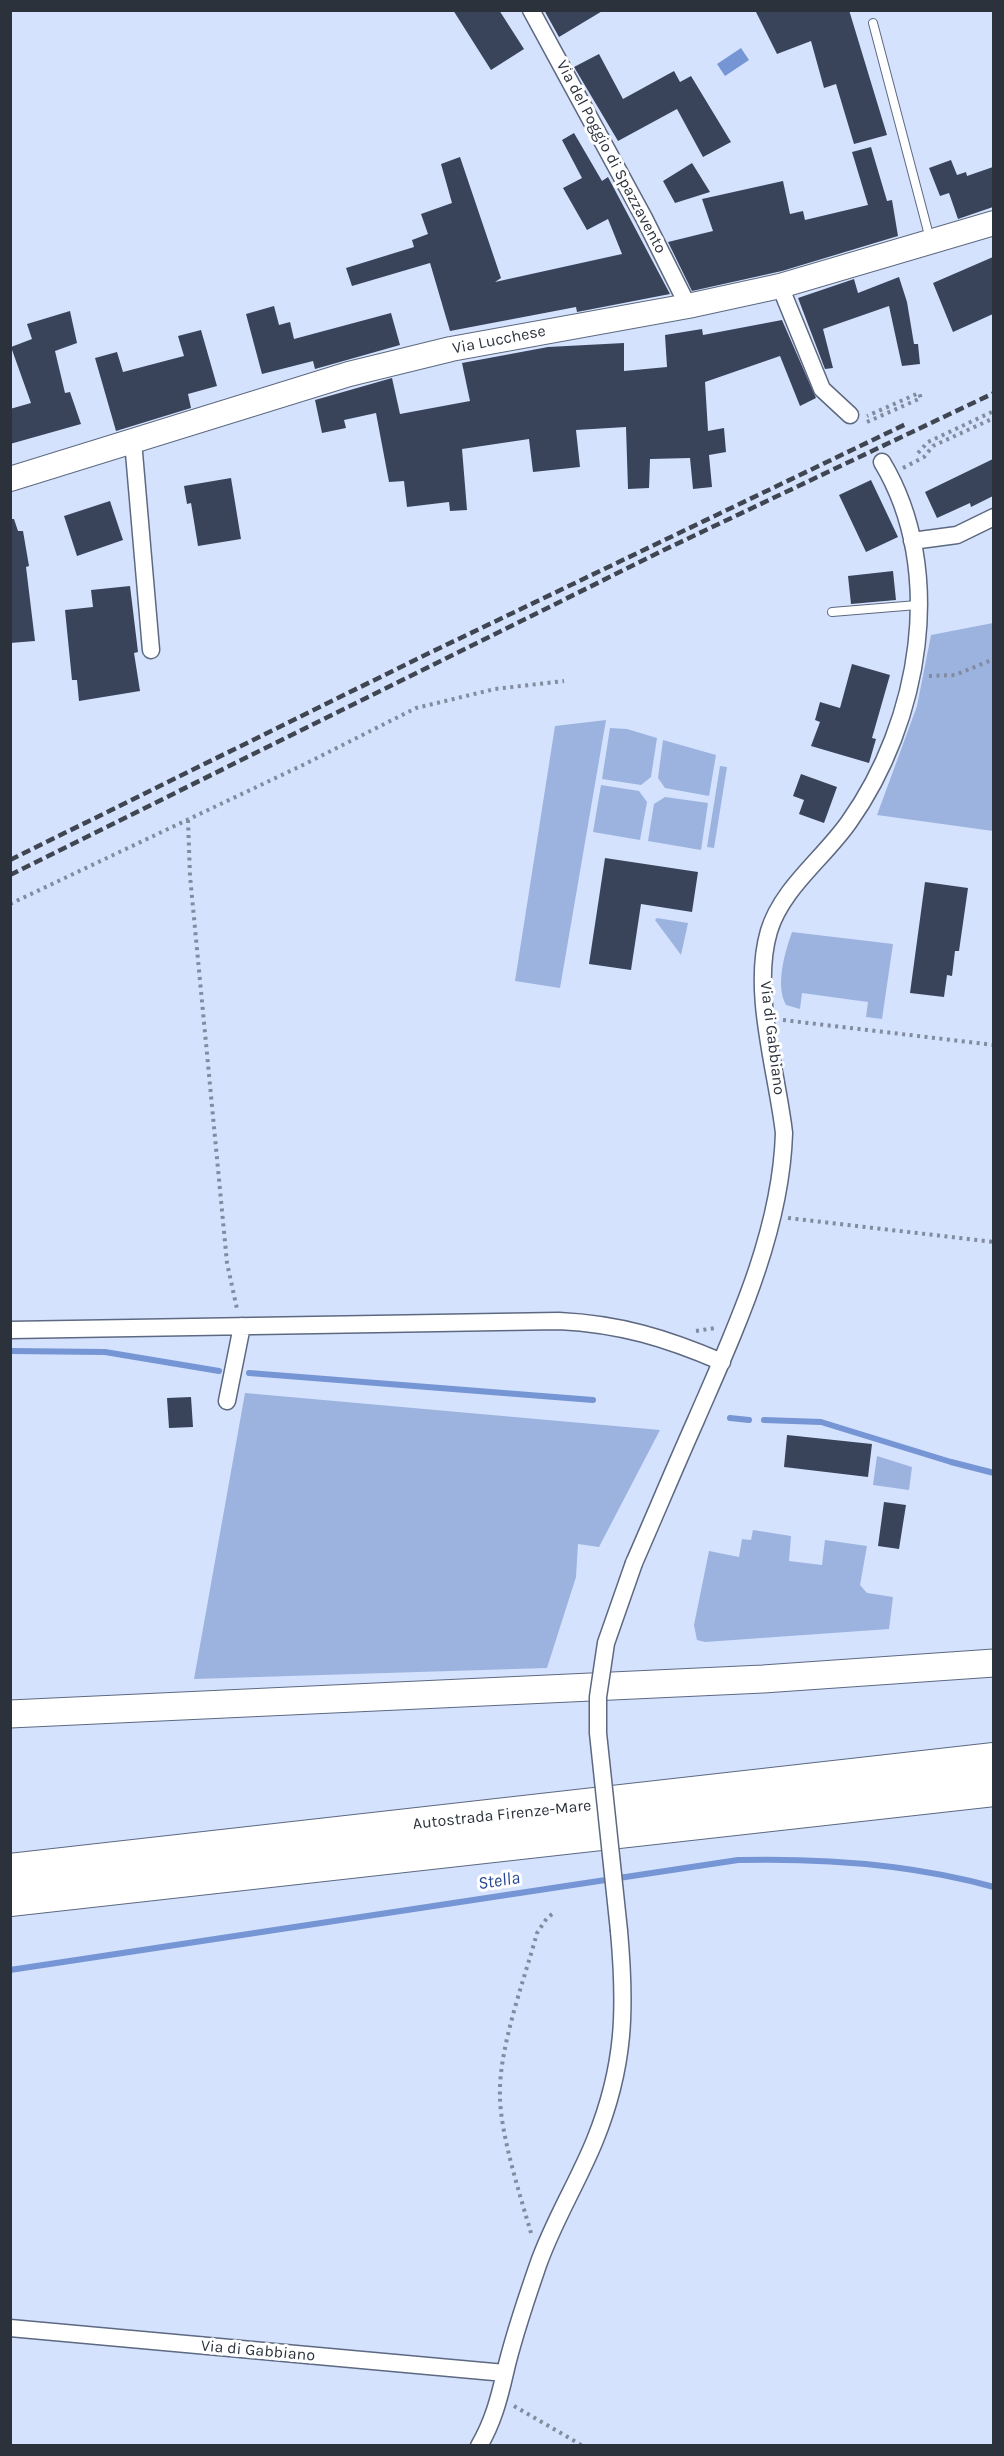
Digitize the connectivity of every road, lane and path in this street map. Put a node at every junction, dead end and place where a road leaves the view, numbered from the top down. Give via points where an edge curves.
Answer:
1 (531, 10) edge
2 (873, 23) dead end
3 (993, 223) edge
4 (931, 242) junction
5 (780, 286) junction
6 (688, 306) junction
7 (993, 411) edge
8 (857, 417) junction
9 (993, 418) edge
10 (132, 441) junction
11 (918, 453) dead end
12 (886, 468) joint
13 (10, 479) edge
14 (993, 518) edge
15 (912, 541) junction
16 (917, 605) junction
17 (831, 612) dead end
18 (151, 650) dead end
19 (993, 659) edge
20 (913, 673) junction
21 (564, 681) dead end
22 (188, 820) junction
23 (10, 904) edge
24 (767, 1018) junction
25 (993, 1045) edge
26 (772, 1216) junction
27 (993, 1242) edge
28 (10, 1323) edge
29 (242, 1326) junction
30 (19, 1330) edge
31 (722, 1362) junction
32 (227, 1401) dead end
33 (993, 1663) edge
34 (10, 1714) edge
35 (993, 1759) edge
36 (993, 1790) edge
37 (10, 1870) edge
38 (10, 1900) edge
39 (555, 1912) dead end
40 (539, 2262) junction
41 (10, 2328) edge
42 (505, 2373) junction
43 (500, 2398) junction
44 (479, 2445) edge
45 (583, 2445) edge

1 - 6 street, Via del Poggio di Spazzavento
2 - 4 lane
3 - 4 street, Via Lucchese
4 - 5 street, Via Lucchese
5 - 6 street, Via Lucchese
5 - 8 street via 822,389
6 - 10 street, Via Lucchese via 438,352 314,383
7 - 11 path via 928,442
8 - 8 path via 919,393 921,398 857,426
9 - 12 path via 933,446 924,457
10 - 13 street, Via Lucchese
10 - 18 street
12 - 15 street, Via di Gabbiano via 903,499
14 - 15 street via 957,535
15 - 16 street, Via di Gabbiano
16 - 17 lane
16 - 20 street, Via di Gabbiano
19 - 20 path via 955,675
20 - 24 street, Via di Gabbiano via 882,768 850,821 786,897 773,920 764,963
21 - 22 path via 495,689 416,708
22 - 23 path
22 - 29 path via 227,1263
24 - 25 path
24 - 26 street, Via di Gabbiano via 784,1133
26 - 27 path
26 - 31 street, Via di Gabbiano
28 - 30 street
29 - 30 street
29 - 31 street via 580,1322 656,1335
29 - 32 street
31 - 40 street, Via di Gabbiano, bridge via 634,1563 606,1643 597,1697 598,1733 624,2003 620,2057 595,2141
33 - 34 main road via 763,1679
35 - 37 highway, Autostrada Firenze-Mare
36 - 38 highway, Autostrada Firenze-Mare
39 - 40 path via 537,1933 500,2082 504,2124
40 - 42 street
41 - 42 street, Via di Gabbiano
42 - 43 street
43 - 44 street
43 - 45 path

